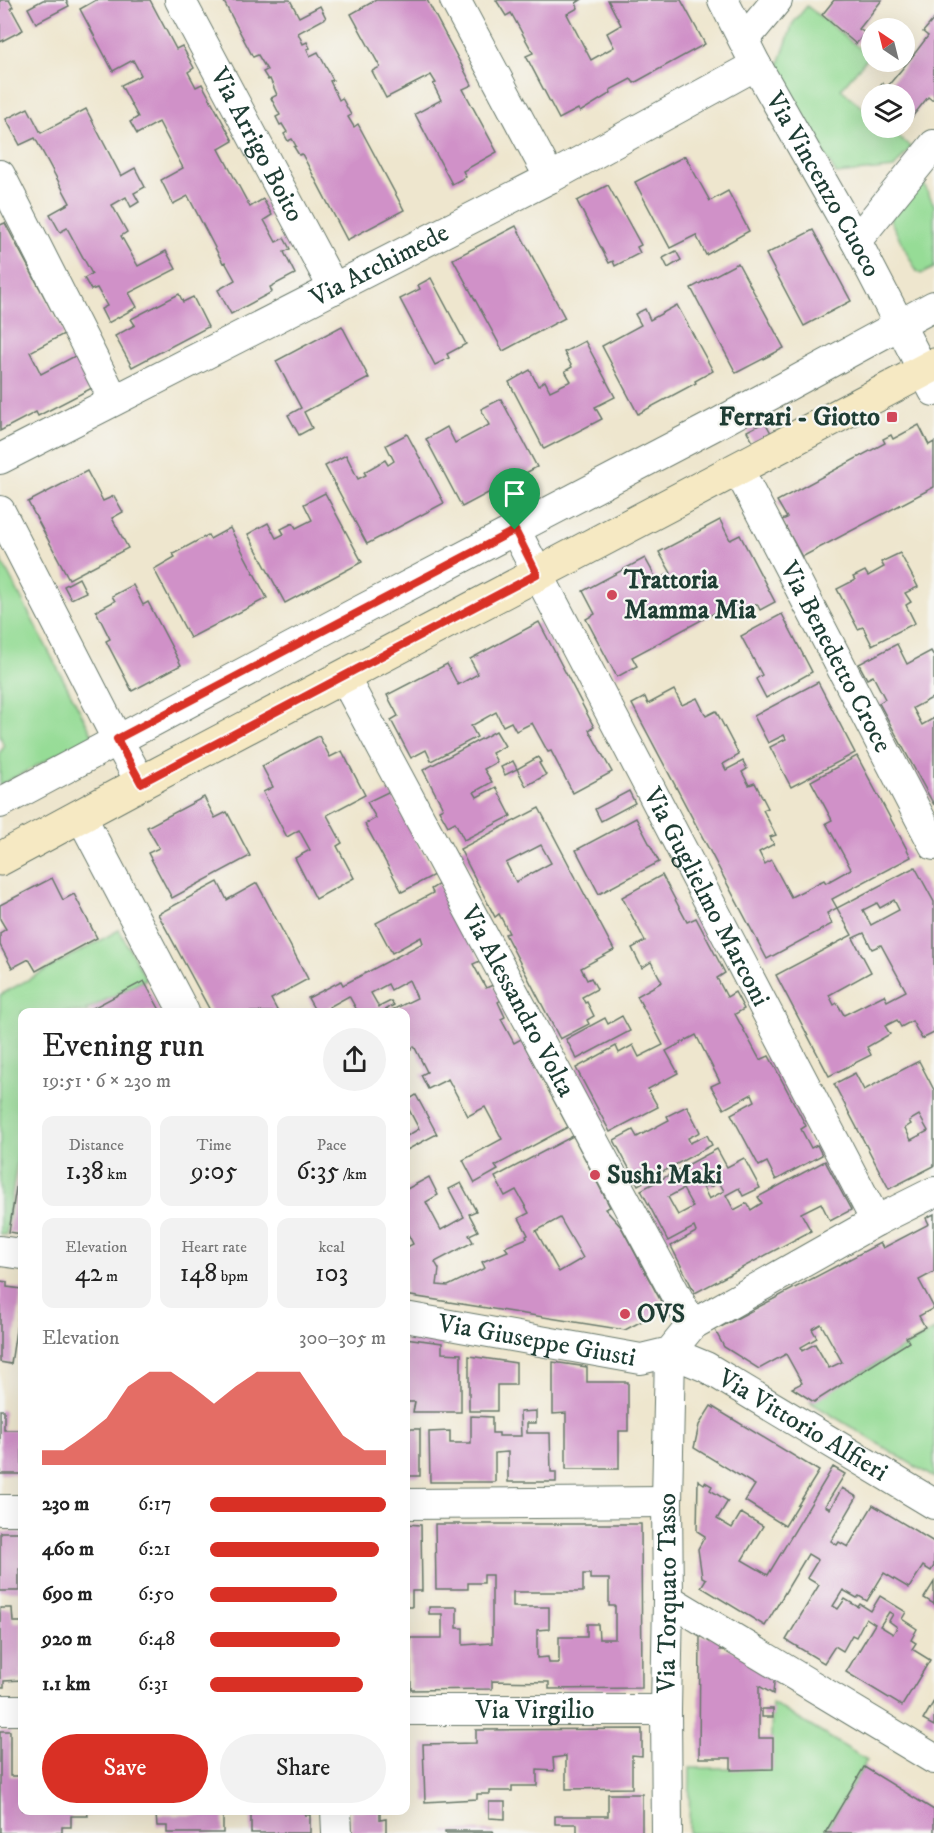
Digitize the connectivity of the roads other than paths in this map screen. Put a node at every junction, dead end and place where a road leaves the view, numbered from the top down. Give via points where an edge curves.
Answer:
1 (180, 0) edge
2 (455, 0) edge
3 (723, 0) edge
4 (777, 0) edge
5 (750, 52) junction
6 (934, 145) edge
7 (0, 175) edge
8 (550, 178) junction
9 (856, 241) junction
10 (334, 289) junction
11 (934, 306) edge
12 (900, 324) junction
13 (930, 375) edge
14 (114, 400) junction
15 (0, 459) edge
16 (738, 469) junction
17 (0, 511) edge
18 (515, 530) junction
19 (537, 574) junction
20 (344, 677) junction
21 (117, 739) junction
22 (141, 783) junction
23 (0, 803) edge
24 (81, 816) junction
25 (934, 845) edge
26 (0, 860) edge
27 (182, 1008) edge
28 (934, 1192) edge
29 (876, 1221) junction
30 (0, 1251) edge
31 (18, 1253) edge
32 (410, 1318) edge
33 (692, 1325) junction
34 (670, 1352) junction
35 (668, 1502) junction
36 (410, 1504) edge
37 (934, 1504) edge
38 (0, 1510) edge
39 (18, 1510) edge
40 (668, 1599) junction
41 (0, 1710) edge
42 (18, 1710) edge
43 (410, 1710) edge
44 (666, 1710) junction
45 (934, 1759) edge
46 (336, 1815) edge
47 (337, 1833) edge
48 (667, 1833) edge

1 - 10 street, Via Arrigo Boito
2 - 8 street
3 - 5 street, Via Vincenzo Cuoco
4 - 5 street
5 - 8 street, Via Archimede
5 - 9 street, Via Vincenzo Cuoco
6 - 9 street
7 - 14 street
8 - 10 street, Via Archimede
9 - 12 street, Via Vincenzo Cuoco
10 - 14 street, Via Archimede
11 - 12 street
12 - 13 street, Via Vincenzo Cuoco
12 - 18 street
13 - 16 street
14 - 15 street, Via Archimede
16 - 19 street
16 - 25 street, Via Benedetto Croce
17 - 21 street
18 - 19 street, Via Guglielmo Marconi
18 - 21 street
19 - 20 street
19 - 29 street, Via Guglielmo Marconi
20 - 22 street
20 - 33 street, Via Alessandro Volta
21 - 22 street
21 - 23 street
22 - 24 street
24 - 26 street
24 - 27 street
28 - 29 street
29 - 33 street
30 - 31 street
32 - 34 street, Via Giuseppe Giusti via 641,1359
33 - 34 street, Via Giuseppe Giusti
34 - 35 street, Via Torquato Tasso
34 - 37 street, Via Vittorio Alfieri via 706,1367
35 - 36 street
35 - 40 street, Via Torquato Tasso
38 - 39 street
40 - 44 street, Via Torquato Tasso
40 - 45 street
41 - 42 street
43 - 44 street, Via Virgilio
44 - 48 street, Via Torquato Tasso
46 - 47 street

